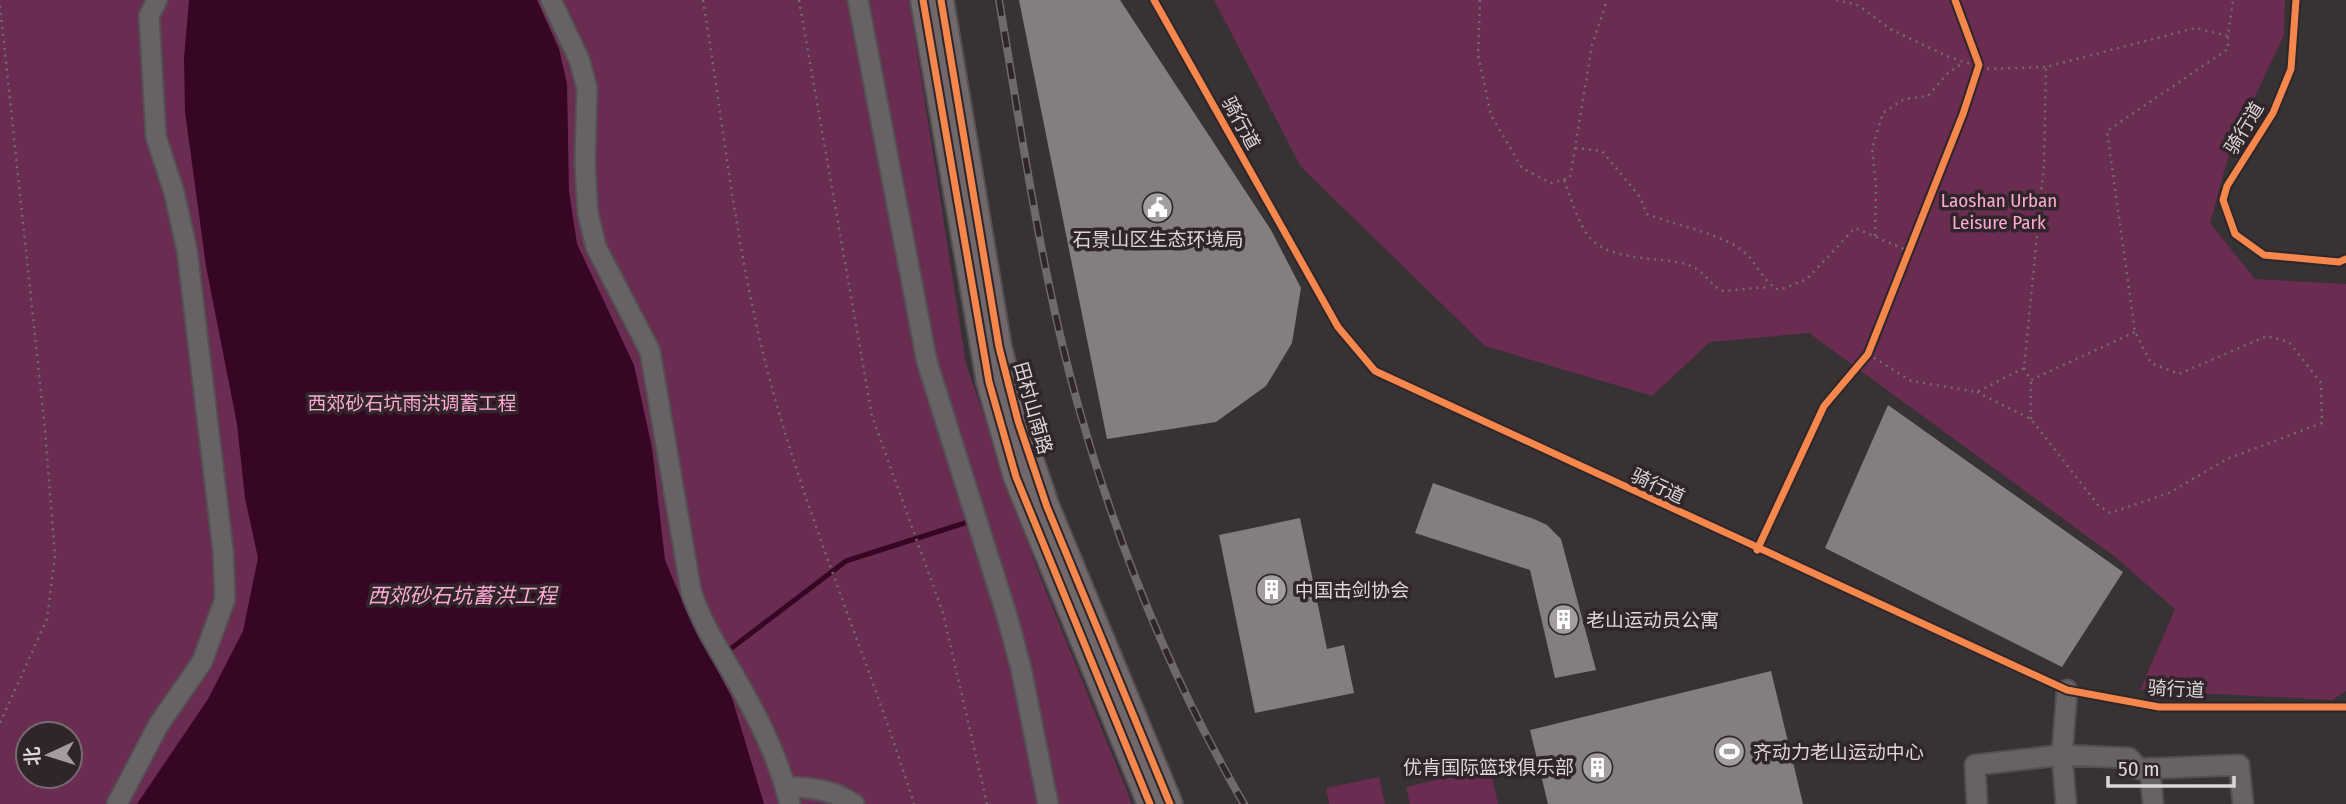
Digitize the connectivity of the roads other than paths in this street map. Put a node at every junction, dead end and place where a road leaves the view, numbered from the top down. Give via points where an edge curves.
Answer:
1 (157, 0) edge
2 (551, 0) edge
3 (858, 0) edge
4 (923, 0) edge
5 (941, 0) edge
6 (2067, 690) dead end
7 (2062, 755) junction
8 (2150, 768) junction
9 (788, 795) edge
10 (117, 804) edge
11 (854, 804) edge
12 (1048, 804) edge
13 (1150, 804) edge
14 (1170, 804) edge
15 (1978, 804) edge
16 (2066, 804) edge
17 (2152, 804) edge
18 (2243, 804) edge

1 - 10 street via 149,16 156,137 187,250 225,599 202,662 159,724
2 - 9 street via 579,59 587,88 587,188 596,247 650,351 691,591 700,620 748,699
3 - 12 street via 927,362 1007,616
4 - 13 main road, 田村山南路 via 989,382 1016,477
5 - 14 main road, 田村山南路 via 999,347 1018,421 1047,507
6 - 7 street
7 - 8 street via 2129,758 2138,769
7 - 15 street via 1975,765
7 - 16 street
8 - 17 street
8 - 18 street via 2239,765
9 - 11 street via 808,787

